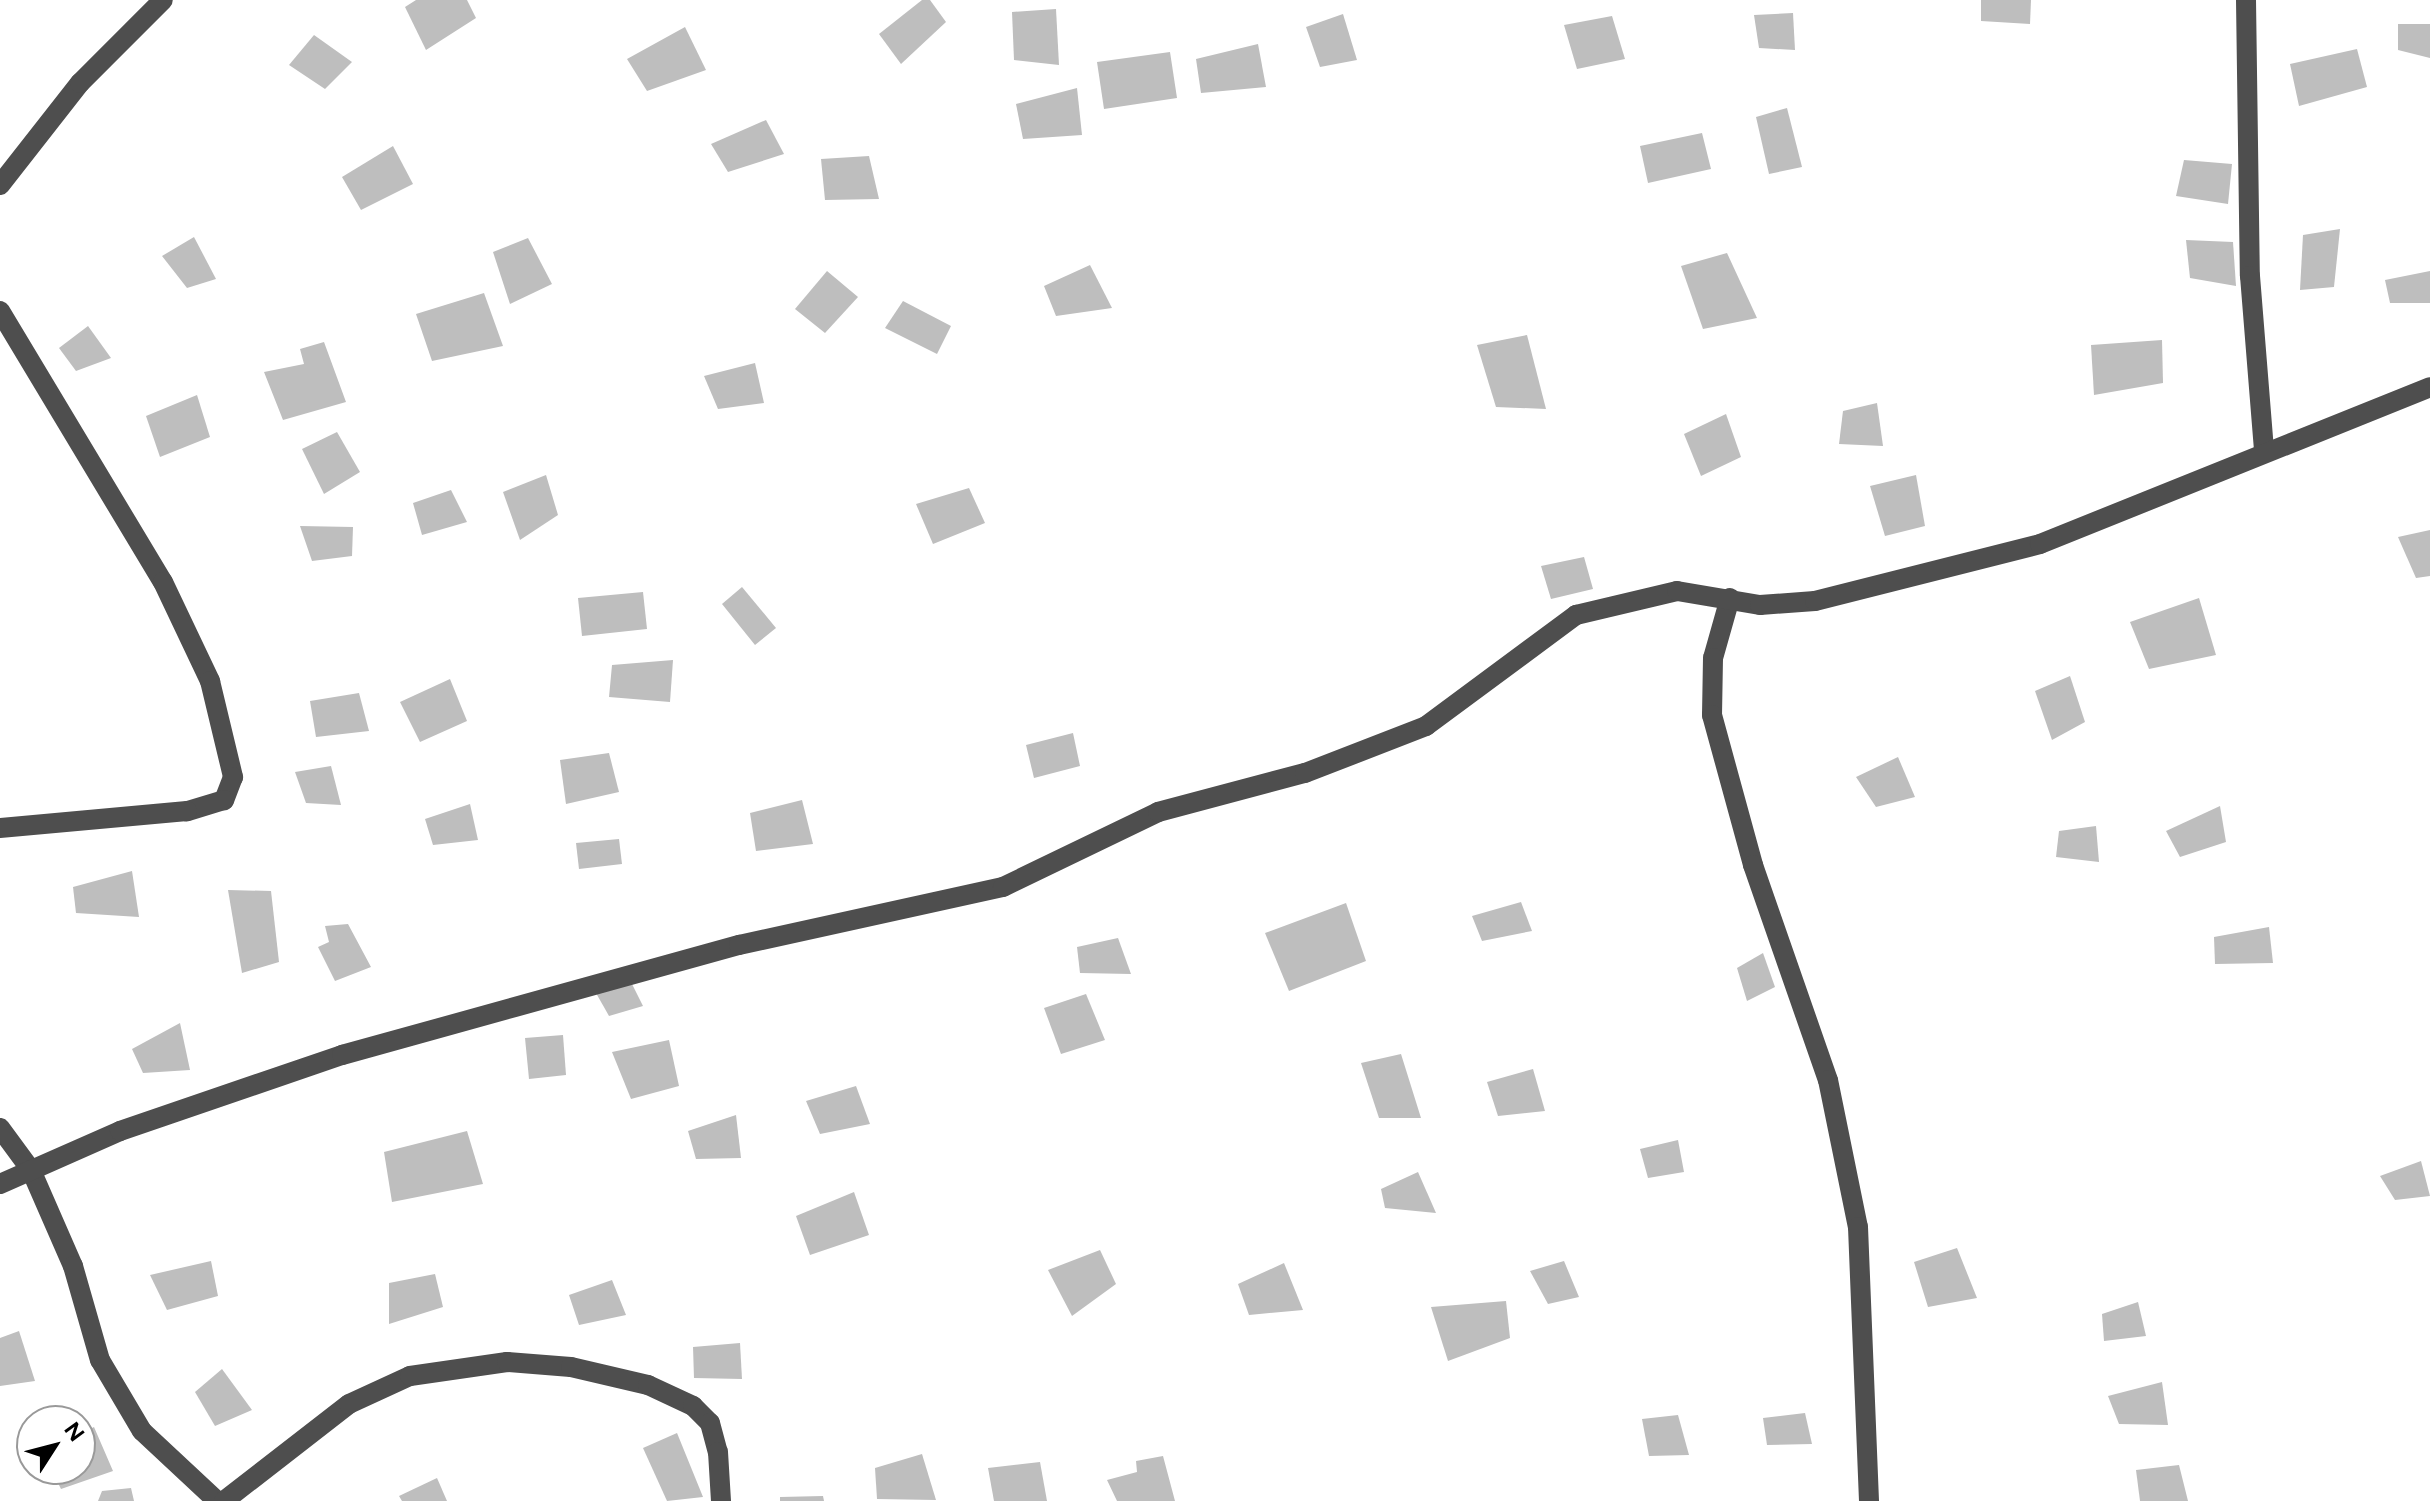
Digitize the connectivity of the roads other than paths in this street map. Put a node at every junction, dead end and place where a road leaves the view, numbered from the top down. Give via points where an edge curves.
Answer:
1 (163, 0) edge
2 (2246, 0) edge
3 (0, 185) edge
4 (0, 311) edge
5 (2430, 387) edge
6 (2264, 450) junction
7 (1730, 598) junction
8 (0, 828) edge
9 (0, 1128) edge
10 (31, 1170) junction
11 (0, 1184) edge
12 (217, 1501) edge
13 (224, 1501) edge
14 (721, 1501) edge
15 (1869, 1501) edge

1 - 3 street via 80,83
2 - 6 street via 2250,276
4 - 8 street via 163,582 210,681 233,777 224,800 187,811
5 - 6 street
6 - 7 street via 2040,544 1815,601 1760,605
7 - 10 street via 1677,591 1576,615 1426,726 1305,773 1158,812 1003,887 739,945 342,1055 120,1131
7 - 15 street via 1713,658 1712,715 1753,865 1828,1080 1858,1227
9 - 10 street
10 - 11 street
10 - 12 street via 73,1266 100,1360 142,1431
13 - 14 street via 349,1404 410,1376 507,1362 571,1367 648,1385 693,1406 710,1423

